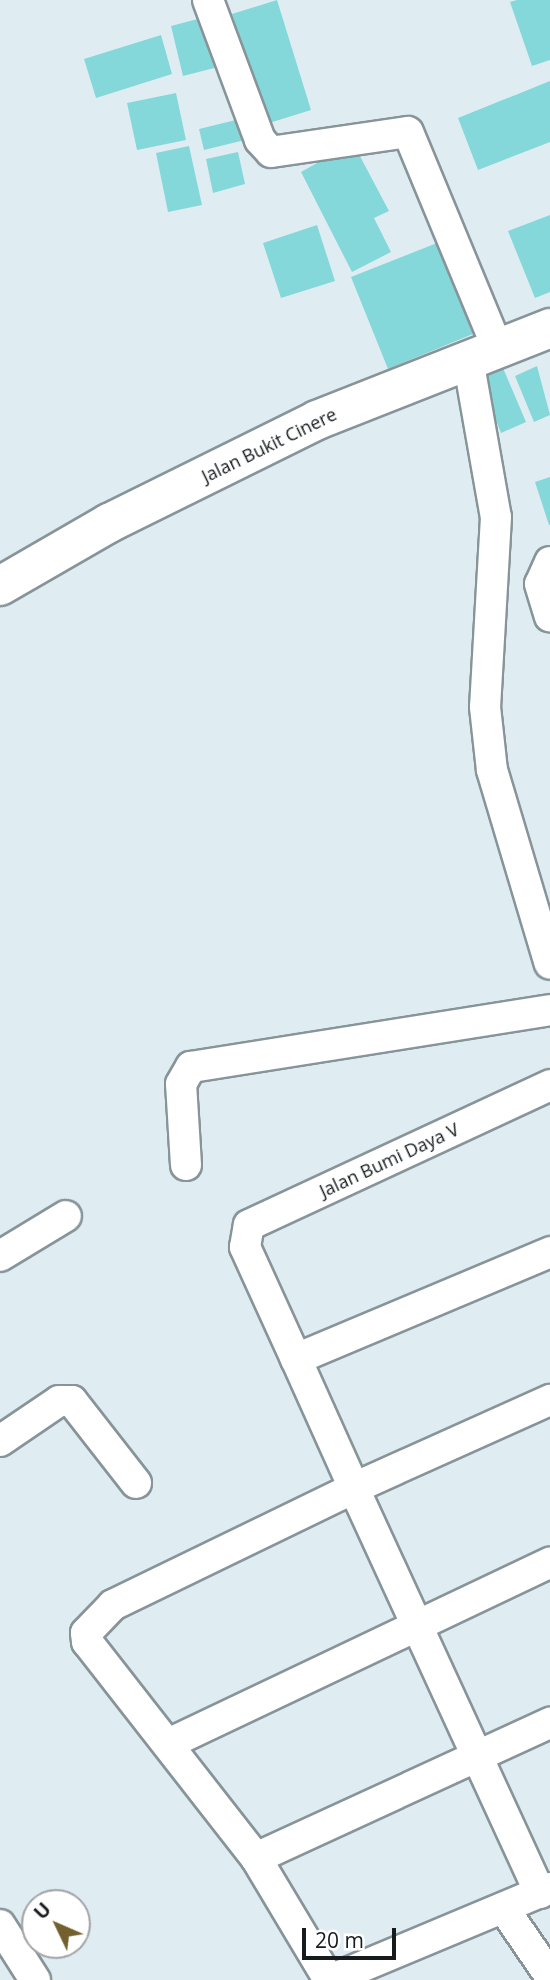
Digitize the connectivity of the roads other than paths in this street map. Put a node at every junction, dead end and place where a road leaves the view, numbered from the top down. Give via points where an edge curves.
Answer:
1 (208, 0) edge
2 (550, 328) edge
3 (482, 353) junction
4 (550, 562) edge
5 (0, 586) edge
6 (550, 616) edge
7 (546, 931) edge
8 (550, 964) edge
9 (550, 1010) edge
10 (550, 1085) edge
11 (186, 1165) dead end
12 (66, 1216) dead end
13 (550, 1252) edge
14 (0, 1256) edge
15 (296, 1359) junction
16 (550, 1400) edge
17 (0, 1441) edge
18 (136, 1483) dead end
19 (354, 1488) junction
20 (550, 1563) edge
21 (418, 1625) junction
22 (550, 1723) edge
23 (168, 1744) junction
24 (475, 1759) junction
25 (256, 1858) junction
26 (545, 1891) edge
27 (504, 1909) junction
28 (0, 1925) edge
29 (550, 1976) edge
30 (35, 1980) edge
31 (330, 1980) edge

1 - 3 street via 260,139 271,152 408,132
2 - 3 main road, Jalan Bukit Cinere
3 - 5 main road, Jalan Bukit Cinere via 317,420 109,523
3 - 7 street via 496,517 485,707 492,770
4 - 6 street via 540,584
7 - 8 street
9 - 11 street via 191,1067 181,1084
10 - 15 street, Jalan Bumi Daya V via 249,1225 245,1247
12 - 14 street
13 - 15 street
15 - 19 street
16 - 19 street
17 - 18 street via 59,1401 72,1401
19 - 21 street
19 - 23 street via 113,1605 93,1621 87,1642
20 - 21 street
21 - 23 street
21 - 24 street
22 - 24 street
23 - 25 street
24 - 25 street
24 - 26 street
25 - 31 street
26 - 27 street
27 - 29 street
27 - 31 street
28 - 30 street

